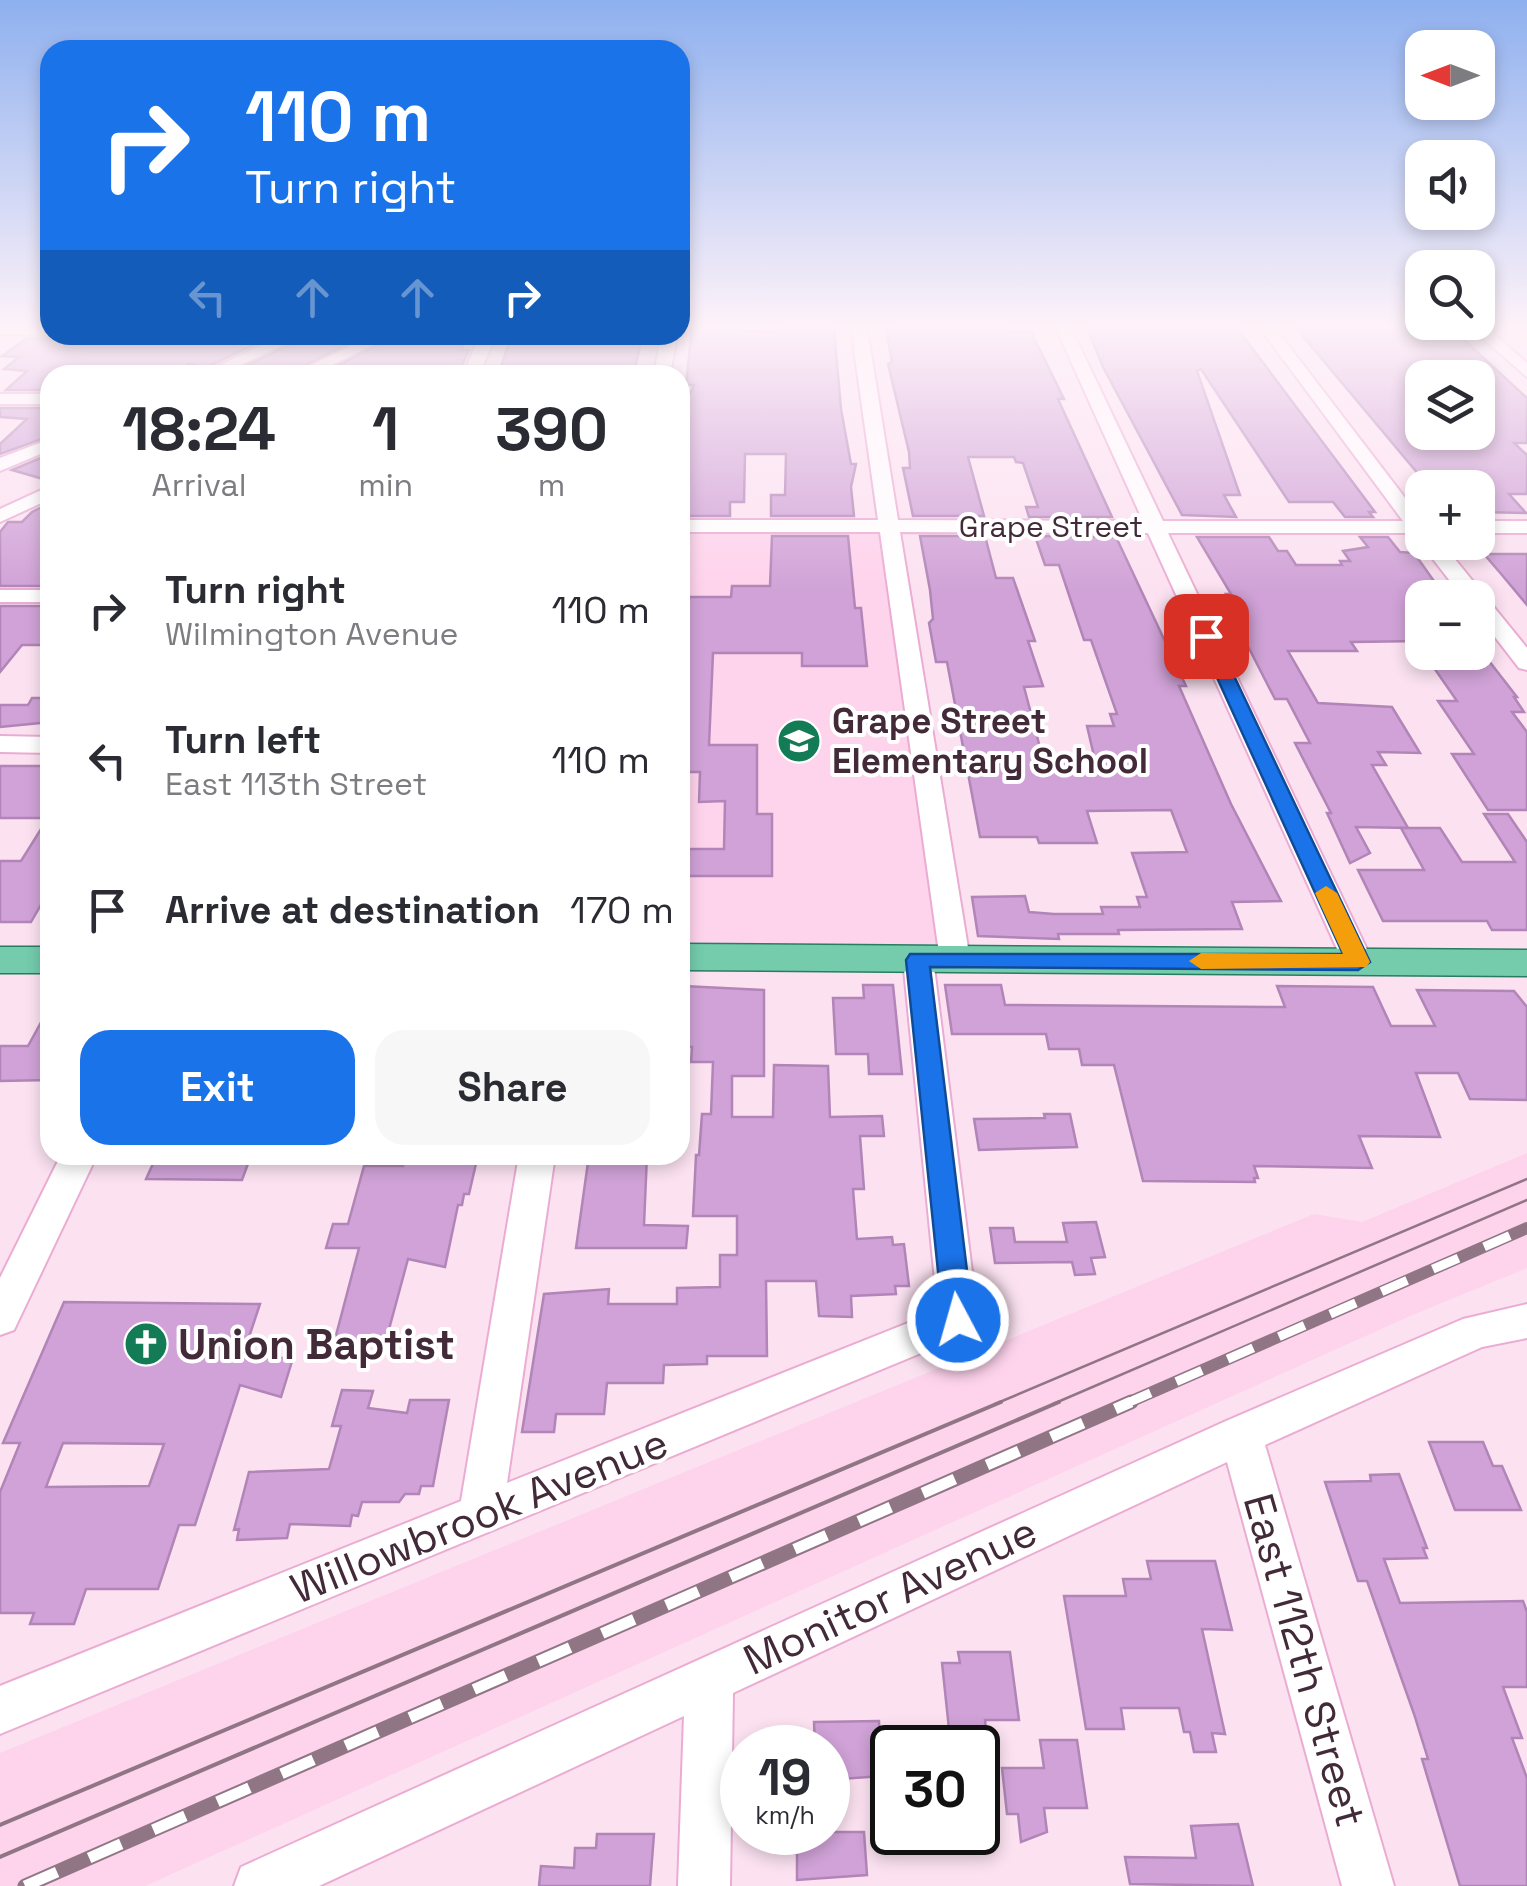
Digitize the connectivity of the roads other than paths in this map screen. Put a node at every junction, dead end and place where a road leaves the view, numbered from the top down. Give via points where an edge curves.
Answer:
1 (873, 416) edge
2 (1104, 416) edge
3 (1335, 416) edge
4 (40, 448) edge
5 (0, 465) edge
6 (16, 485) dead end
7 (40, 488) edge
8 (40, 494) edge
9 (1405, 508) edge
10 (0, 516) edge
11 (690, 526) edge
12 (889, 526) junction
13 (1156, 527) junction
14 (1495, 527) edge
15 (1527, 527) edge
16 (1405, 532) edge
17 (1445, 560) edge
18 (1461, 580) edge
19 (0, 596) edge
20 (40, 596) edge
21 (1495, 622) edge
22 (1527, 662) edge
23 (0, 744) edge
24 (40, 744) edge
25 (690, 957) edge
26 (0, 960) edge
27 (40, 960) edge
28 (936, 960) junction
29 (1358, 962) junction
30 (1527, 963) edge
31 (73, 1165) edge
32 (535, 1165) edge
33 (0, 1318) edge
34 (1527, 1321) edge
35 (1241, 1434) junction
36 (482, 1513) junction
37 (710, 1678) junction
38 (0, 1710) edge
39 (260, 1886) edge
40 (704, 1886) edge
41 (1368, 1886) edge

1 - 12 street
2 - 13 street
3 - 9 street
4 - 5 street
6 - 7 street
8 - 10 street
11 - 12 street, Grape Street
12 - 13 street, Grape Street
12 - 28 street
13 - 16 street, Grape Street
13 - 29 street
14 - 15 street
17 - 18 street
19 - 20 street
21 - 22 street
23 - 24 street
25 - 28 main road
26 - 27 main road
28 - 29 main road
28 - 36 street, Willowbrook Avenue via 958,1320
29 - 30 main road
31 - 33 street
32 - 36 street
34 - 35 street, Monitor Avenue via 1477,1331
35 - 37 street, Monitor Avenue
35 - 41 street, East 112th Street
36 - 38 street, Willowbrook Avenue
37 - 39 street, Monitor Avenue
37 - 40 street

